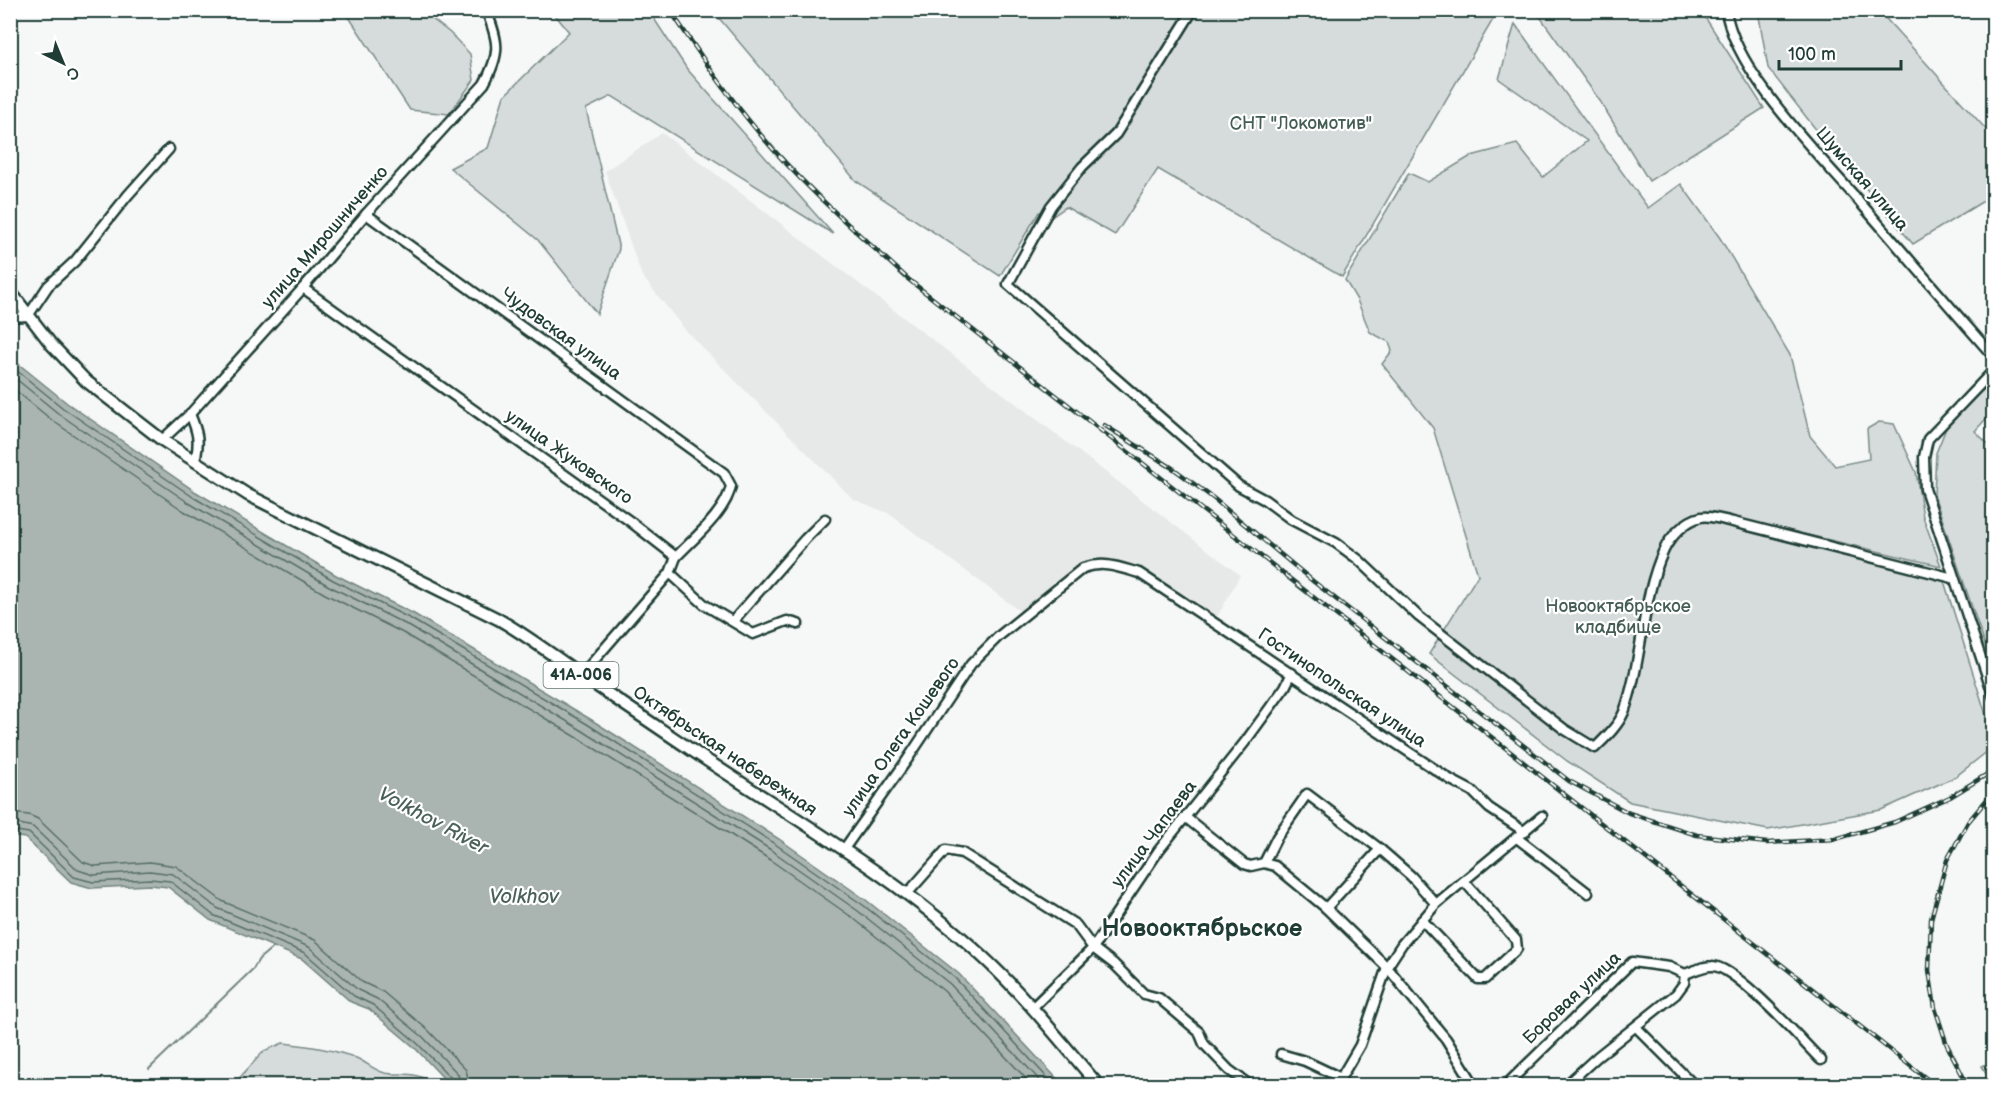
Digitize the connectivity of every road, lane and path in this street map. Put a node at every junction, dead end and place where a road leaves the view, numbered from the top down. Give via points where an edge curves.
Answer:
1 (486, 10) edge
2 (1193, 10) edge
3 (1726, 10) edge
4 (169, 149) dead end
5 (366, 214) junction
6 (303, 288) junction
7 (10, 291) edge
8 (28, 316) junction
9 (10, 317) edge
10 (1994, 357) edge
11 (1994, 369) edge
12 (190, 414) junction
13 (162, 440) junction
14 (195, 461) junction
15 (825, 519) dead end
16 (676, 557) junction
17 (670, 573) junction
18 (1139, 573) joint
19 (1953, 578) junction
20 (733, 621) junction
21 (798, 624) dead end
22 (1292, 674) junction
23 (583, 677) junction
24 (1993, 692) edge
25 (1542, 816) dead end
26 (1185, 817) junction
27 (1525, 832) junction
28 (1517, 838) junction
29 (844, 849) junction
30 (1380, 849) junction
31 (1264, 863) junction
32 (1464, 881) junction
33 (1588, 893) dead end
34 (907, 894) junction
35 (1436, 904) junction
36 (1326, 908) junction
37 (1422, 920) junction
38 (1093, 948) junction
39 (1387, 968) junction
40 (1684, 974) junction
41 (1033, 1007) junction
42 (1636, 1027) junction
43 (1281, 1054) dead end
44 (1821, 1060) dead end
45 (1339, 1082) edge
46 (1099, 1086) edge
47 (1251, 1086) edge
48 (1475, 1086) edge
49 (1505, 1086) edge
50 (1565, 1086) edge
51 (1695, 1086) edge

1 - 5 street, улица Мирошниченко via 497,46 495,65 484,84
2 - 19 street via 1116,134 1082,167 1051,206 1008,284 1239,486 1359,560 1418,615 1564,729 1595,748 1623,715 1655,572 1664,549 1683,526 1701,516
3 - 10 street, Шумская улица via 1737,46 1787,118
4 - 8 street via 75,261 48,286
5 - 6 street, улица Мирошниченко
5 - 16 street, Чудовская улица via 724,473 731,486 729,495
6 - 12 street, улица Мирошниченко
6 - 16 street, улица Жуковского
7 - 8 main road, 41А-006
8 - 9 street
8 - 13 main road, Октябрьская набережная / 41А-006 via 86,381
11 - 19 street via 1928,439 1924,457 1925,489
12 - 13 street, улица Мирошниченко
12 - 14 street via 199,443
13 - 14 main road, Октябрьская набережная / 41А-006
14 - 23 main road, Октябрьская набережная / 41А-006 via 248,495 498,619
15 - 20 street
16 - 17 street
17 - 20 street via 705,605
17 - 23 street
18 - 22 street, Гостинопольская улица
18 - 29 street, улица Олега Кошевого via 1108,564 1083,568 999,636 970,664
19 - 24 street
20 - 21 street via 753,634 787,621
22 - 26 street, улица Чапаева via 1245,742
22 - 27 street, Гостинопольская улица via 1472,791
23 - 29 main road, Октябрьская набережная / 41А-006
25 - 27 street
26 - 31 street via 1244,864
26 - 38 street, улица Чапаева
27 - 28 street
28 - 32 street
28 - 33 street
29 - 34 main road, Октябрьская набережная / 41А-006
30 - 31 street via 1307,794
30 - 35 street via 1412,876
30 - 36 street
31 - 36 street via 1275,866
32 - 35 street
32 - 37 street via 1516,940 1517,949 1485,979 1478,980
34 - 38 street via 946,850 962,853 1076,925
34 - 41 main road, Октябрьская набережная / 41А-006 via 983,957
35 - 37 street
36 - 39 street
37 - 39 street
38 - 41 street, улица Чапаева
38 - 47 street via 1144,994 1159,998 1199,1032 1204,1044 1229,1070
39 - 45 street via 1360,1045
39 - 48 street via 1446,1039
40 - 42 street via 1684,983 1676,994
40 - 44 street via 1712,966 1722,968 1755,993
40 - 49 street, Боровая улица via 1632,962
41 - 46 main road, Октябрьская набережная / 41А-006
42 - 50 street
42 - 51 street
43 - 45 street via 1305,1061

